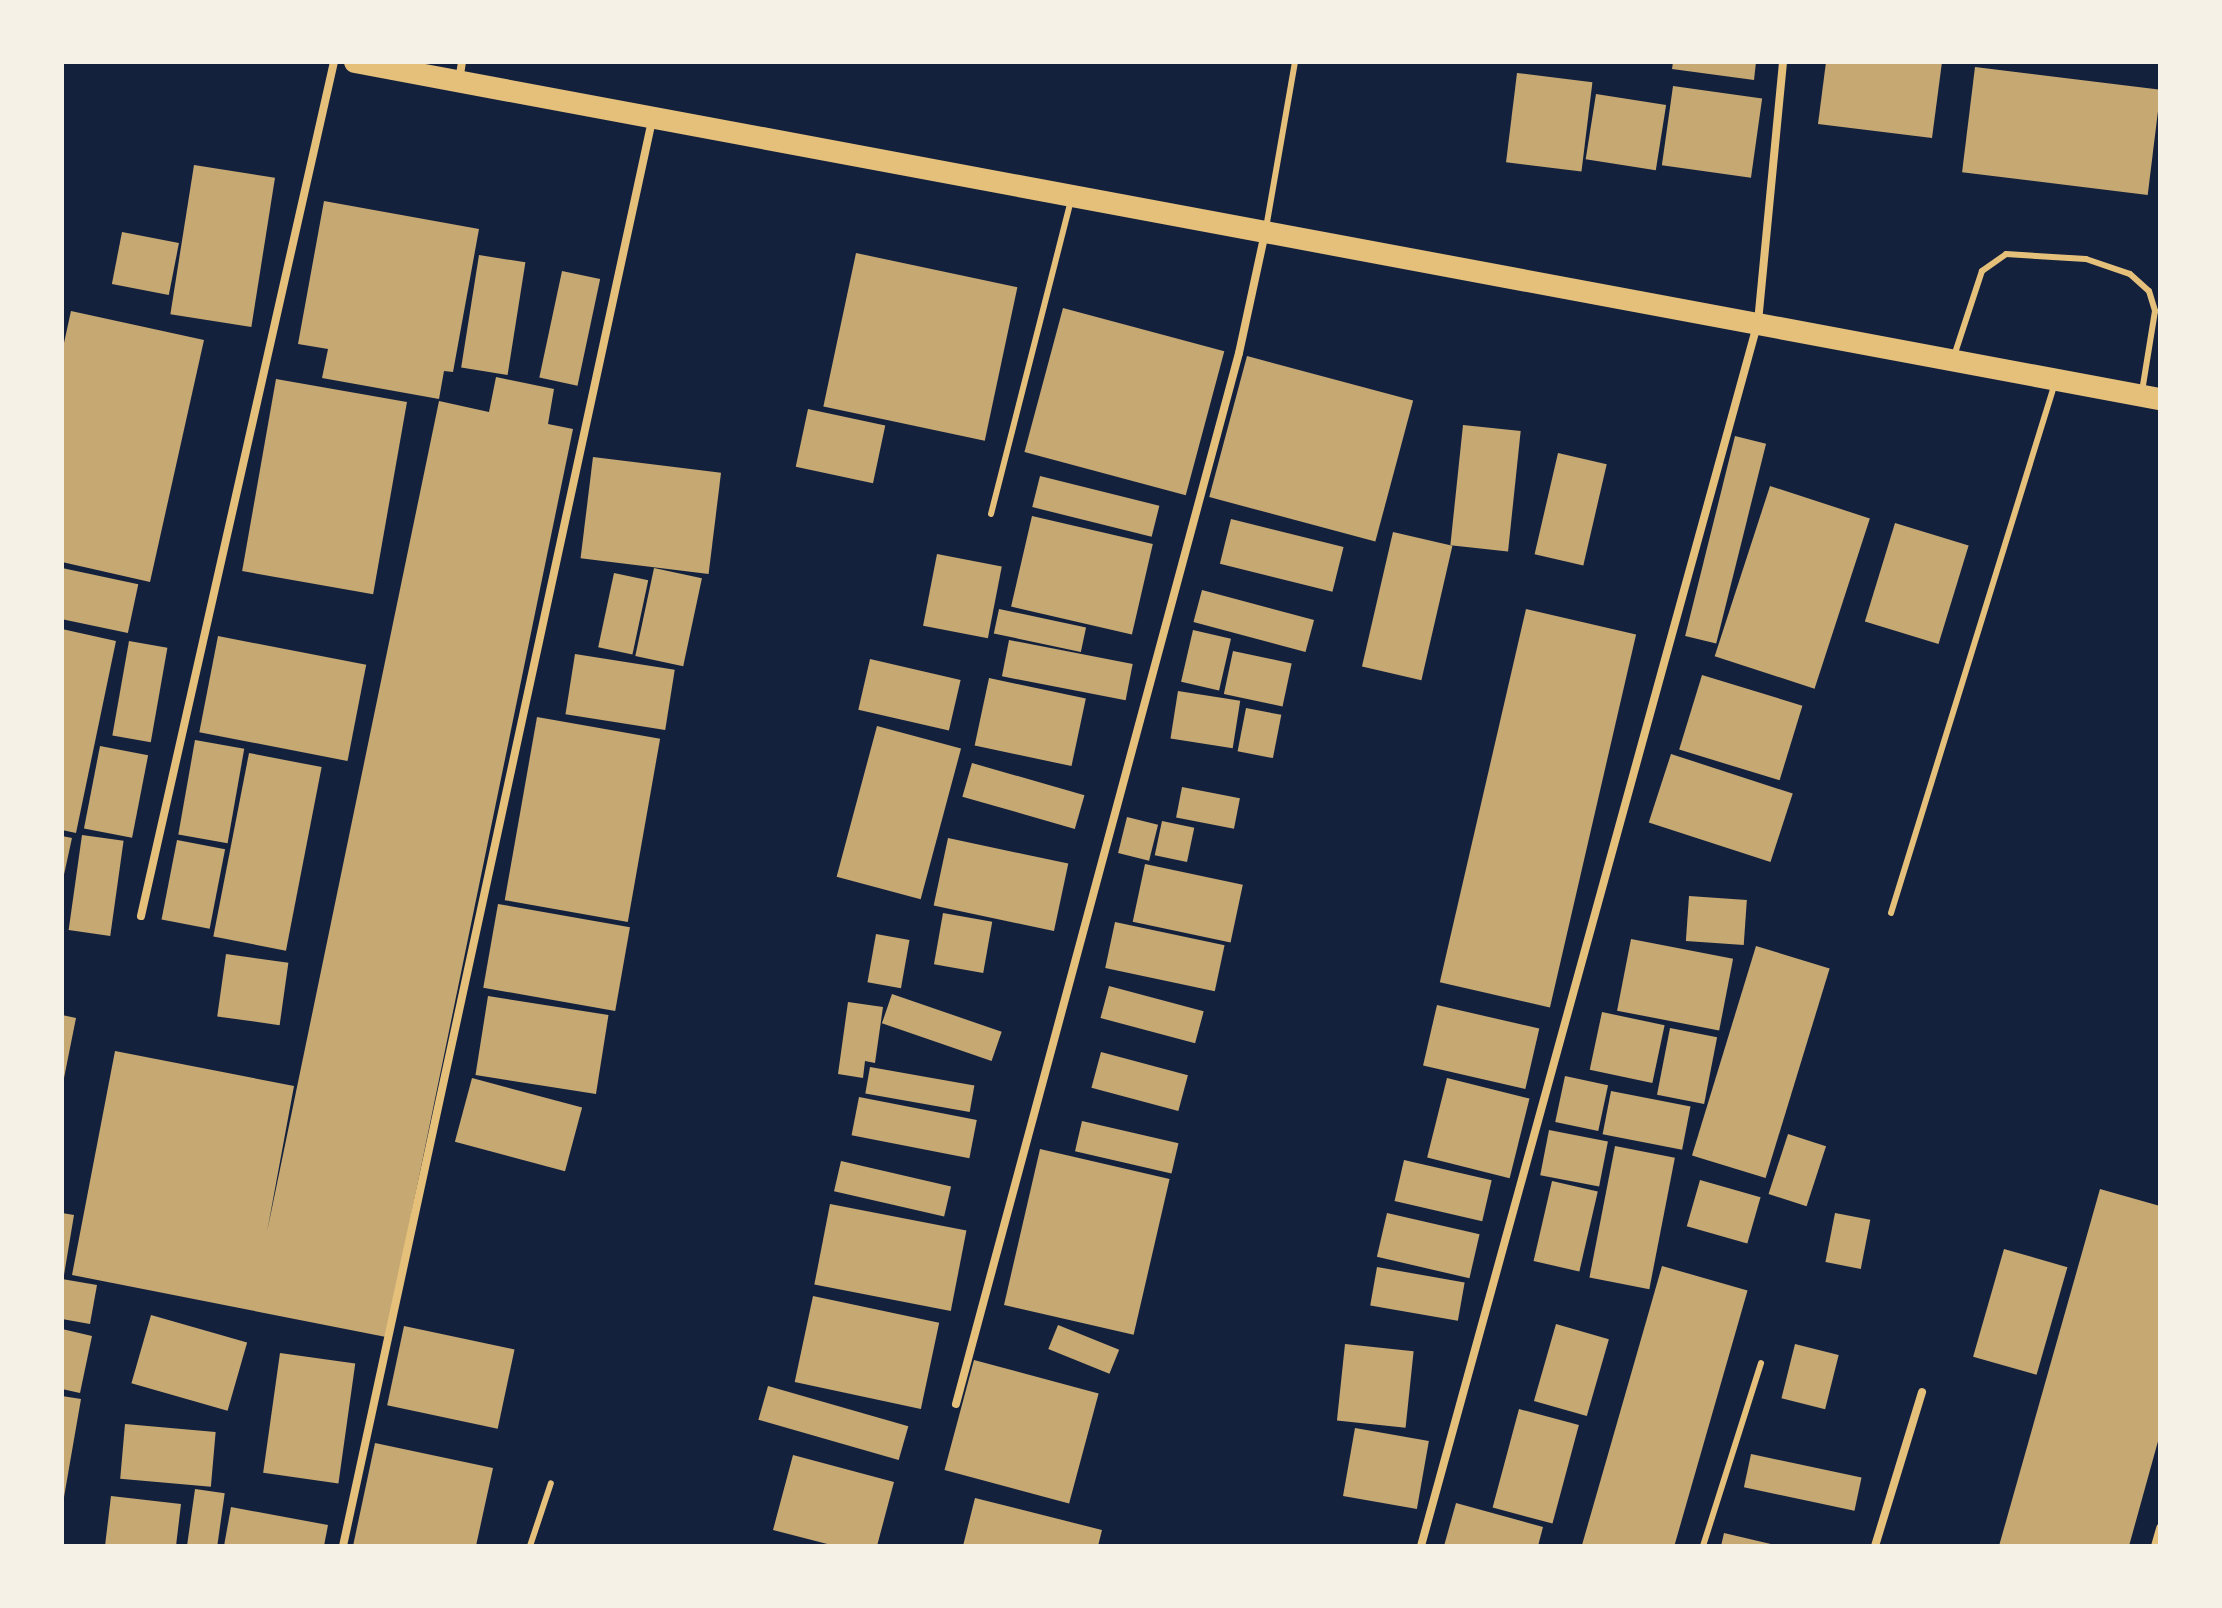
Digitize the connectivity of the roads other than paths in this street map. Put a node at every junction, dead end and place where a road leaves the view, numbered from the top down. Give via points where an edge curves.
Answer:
1 (334, 62) edge
2 (355, 62) edge
3 (1295, 62) edge
4 (1783, 62) edge
5 (460, 72) edge
6 (653, 116) junction
7 (1073, 192) junction
8 (1266, 229) junction
9 (1758, 322) junction
10 (1952, 360) junction
11 (2056, 379) junction
12 (2151, 397) edge
13 (991, 514) dead end
14 (1891, 913) dead end
15 (141, 916) dead end
16 (1761, 1363) dead end
17 (1922, 1392) dead end
18 (956, 1404) dead end
19 (551, 1483) dead end
20 (2160, 1528) edge
21 (343, 1546) edge
22 (530, 1546) edge
23 (1421, 1546) edge
24 (1703, 1546) edge
25 (1875, 1546) edge
26 (2155, 1546) edge

1 - 15 street
2 - 5 highway
3 - 8 lane
4 - 9 street
5 - 6 highway
6 - 7 highway
6 - 21 street
7 - 8 highway
7 - 13 lane
8 - 9 highway
8 - 18 street via 1239,353
9 - 10 highway
9 - 23 street
10 - 11 highway
10 - 12 lane via 1982,271 2006,254 2086,259 2130,274 2149,291 2155,311
11 - 12 highway
11 - 14 lane
16 - 24 lane
17 - 25 street
19 - 22 lane
20 - 26 street

